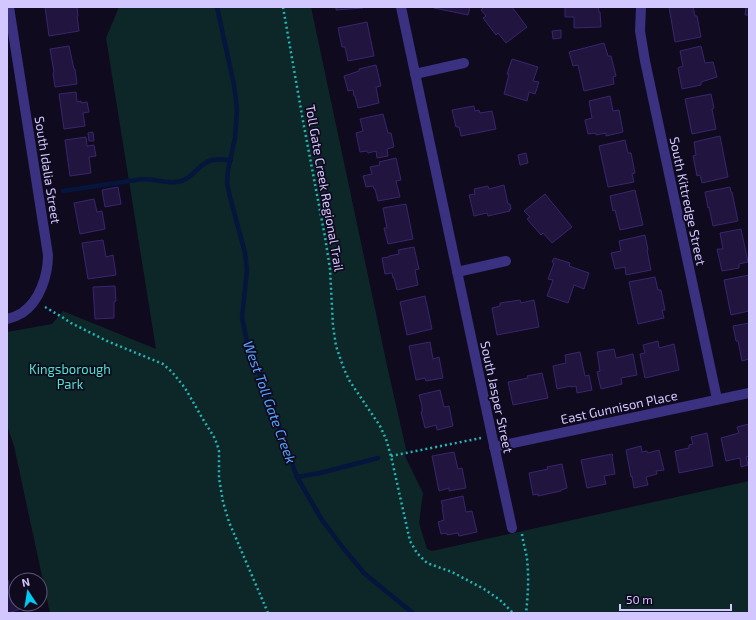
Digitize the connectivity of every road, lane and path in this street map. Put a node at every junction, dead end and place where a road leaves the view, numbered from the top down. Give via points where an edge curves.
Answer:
1 (9, 7) edge
2 (282, 7) edge
3 (401, 7) edge
4 (641, 7) edge
5 (11, 44) edge
6 (464, 63) dead end
7 (415, 74) junction
8 (506, 261) dead end
9 (457, 272) junction
10 (34, 301) junction
11 (7, 320) edge
12 (749, 392) edge
13 (717, 399) junction
14 (492, 436) junction
15 (494, 447) junction
16 (391, 456) junction
17 (512, 528) joint
18 (268, 613) edge
19 (513, 613) edge
20 (526, 613) edge

1 - 5 street, South Idalia Street
2 - 16 path, Toll Gate Creek Regional Trail via 326,237 336,346 349,380 380,426
3 - 7 street, South Jasper Street
4 - 13 street, South Kittredge Street via 640,31 645,61
5 - 10 street, South Idalia Street via 48,255 45,278
6 - 7 street
7 - 9 street, South Jasper Street
8 - 9 street
9 - 14 street, South Jasper Street
10 - 11 street, South Idalia Street via 21,314
10 - 18 path via 107,341 163,364 185,388 217,444 225,512
12 - 13 street, East Gunnison Place
13 - 15 street, East Gunnison Place
14 - 15 street, South Jasper Street
14 - 16 path
15 - 17 street, South Jasper Street
16 - 19 path, Toll Gate Creek Regional Trail via 408,534 417,553 427,563 452,572 484,589
17 - 20 path via 520,528 527,558

